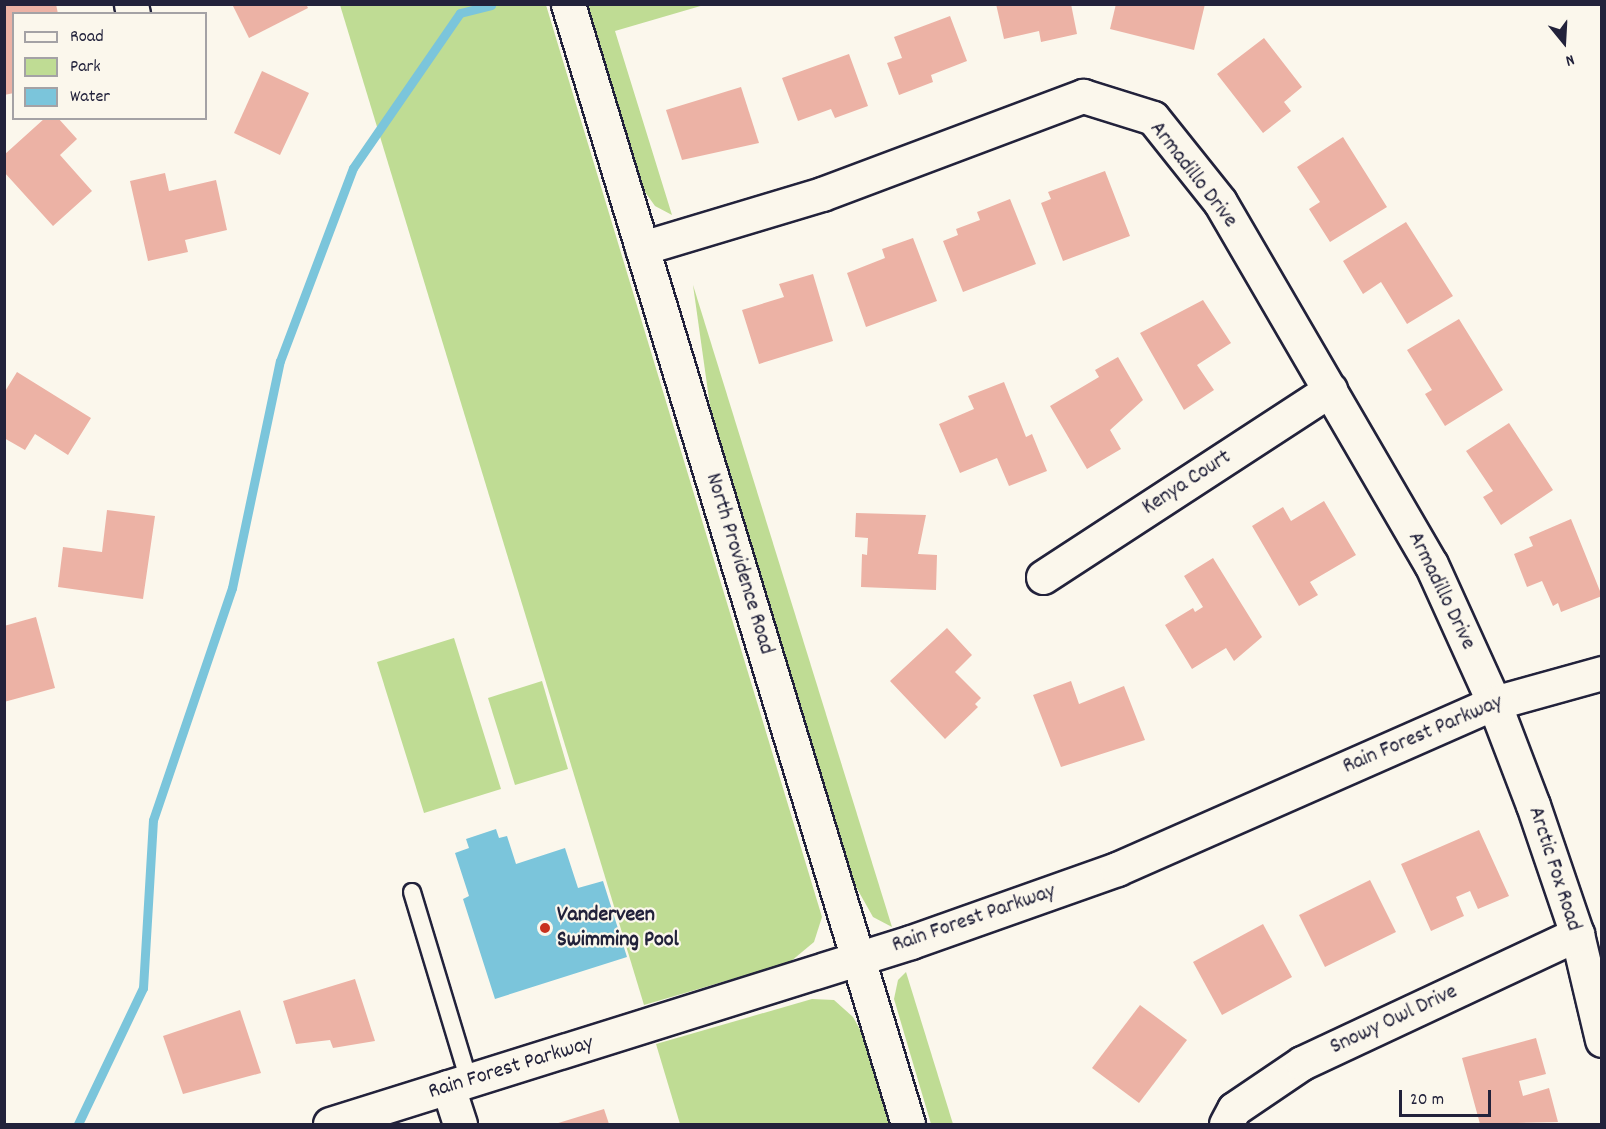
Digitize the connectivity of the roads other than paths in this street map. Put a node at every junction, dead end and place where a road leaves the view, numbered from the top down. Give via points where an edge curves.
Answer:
1 (568, 4) edge
2 (642, 248) junction
3 (1330, 390) junction
4 (1043, 577) dead end
5 (1602, 673) edge
6 (1494, 703) junction
7 (412, 892) dead end
8 (1576, 934) junction
9 (858, 958) junction
10 (1602, 1040) edge
11 (459, 1084) junction
12 (330, 1125) edge
13 (460, 1125) edge
14 (908, 1125) edge
15 (1226, 1125) edge

1 - 2 street, North Providence Road
2 - 3 street, Armadillo Drive via 822,194 1083,96 1153,118 1220,202
2 - 9 street, North Providence Road
3 - 4 street, Kenya Court
3 - 6 street, Armadillo Drive via 1431,564
5 - 6 street, Rain Forest Parkway
6 - 8 street, Arctic Fox Road
6 - 9 street, Rain Forest Parkway via 1117,869
7 - 11 lane
8 - 10 street, Arctic Fox Road
8 - 15 street, Snowy Owl Drive via 1302,1063 1234,1109
9 - 11 street, Rain Forest Parkway
9 - 14 street, North Providence Road
11 - 12 street, Rain Forest Parkway
11 - 13 street

